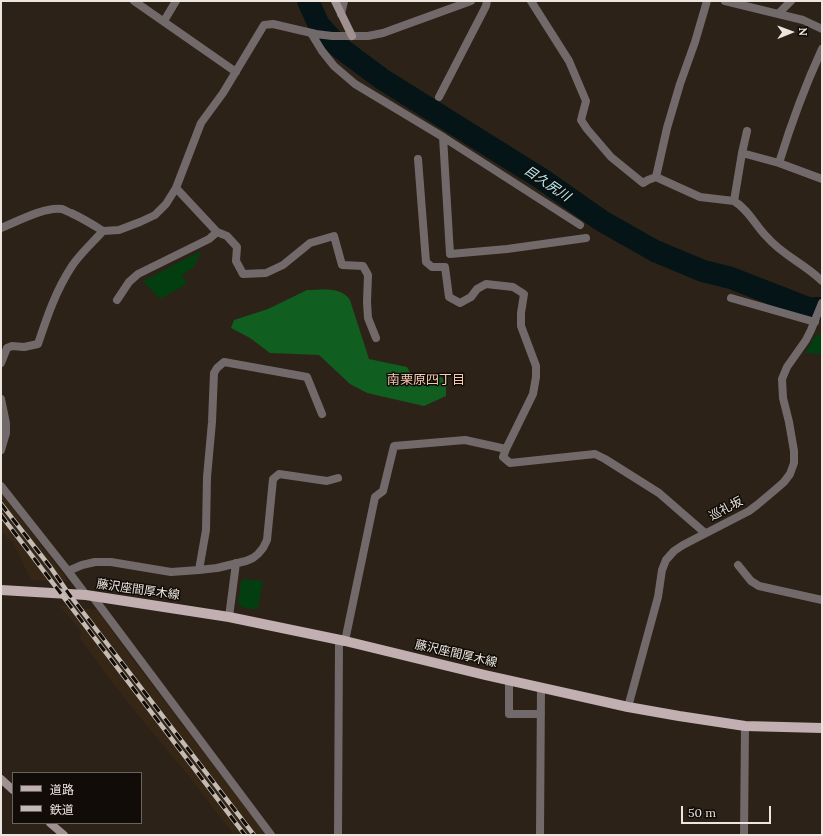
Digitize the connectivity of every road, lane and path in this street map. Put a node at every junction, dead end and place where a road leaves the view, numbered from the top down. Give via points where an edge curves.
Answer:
1 (134, 1) edge
2 (176, 1) edge
3 (335, 1) edge
4 (344, 1) edge
5 (471, 1) edge
6 (487, 1) edge
7 (531, 1) edge
8 (707, 1) edge
9 (725, 1) edge
10 (791, 1) edge
11 (341, 14) junction
12 (778, 14) junction
13 (164, 21) junction
14 (822, 29) edge
15 (313, 34) junction
16 (350, 36) junction
17 (822, 49) edge
18 (236, 72) junction
19 (439, 97) dead end
20 (746, 131) dead end
21 (443, 137) junction
22 (742, 153) junction
23 (418, 159) dead end
24 (779, 163) junction
25 (656, 177) junction
26 (822, 179) edge
27 (176, 188) junction
28 (734, 201) junction
29 (580, 225) dead end
30 (1, 228) edge
31 (103, 231) junction
32 (217, 232) junction
33 (586, 238) dead end
34 (822, 281) edge
35 (731, 298) dead end
36 (116, 300) dead end
37 (822, 303) edge
38 (817, 320) edge
39 (376, 338) dead end
40 (1, 363) edge
41 (1, 399) edge
42 (322, 414) dead end
43 (506, 449) junction
44 (1, 450) edge
45 (338, 478) dead end
46 (1, 486) edge
47 (705, 533) junction
48 (236, 563) junction
49 (738, 565) dead end
50 (199, 570) junction
51 (68, 571) junction
52 (1, 590) edge
53 (90, 596) junction
54 (822, 600) edge
55 (228, 617) junction
56 (342, 641) junction
57 (508, 680) junction
58 (541, 688) junction
59 (628, 707) junction
60 (541, 714) junction
61 (745, 726) junction
62 (822, 728) edge
63 (1, 779) edge
64 (12, 789) edge
65 (51, 824) edge
66 (64, 835) edge
67 (271, 835) edge
68 (338, 835) edge
69 (540, 835) edge
70 (744, 835) edge

1 - 13 street
2 - 13 street
3 - 11 street
4 - 11 street
5 - 16 street via 383,33
6 - 19 street
7 - 25 street via 569,61 586,101 581,120 611,157 643,183
8 - 25 street via 667,128
9 - 12 street
10 - 12 street
11 - 16 street
12 - 14 street via 803,20
13 - 18 street
15 - 16 street
15 - 18 street via 273,24 264,25
15 - 21 street via 334,66 355,84
17 - 24 street via 792,120
18 - 27 street via 201,123
20 - 22 street
21 - 29 street
21 - 33 street via 450,254
22 - 24 street
22 - 28 street
23 - 43 street via 426,262 432,267 445,266 449,297 460,303 486,284 513,287 524,294 521,326 536,366 536,377 533,394
24 - 26 street
25 - 28 street via 700,197
27 - 31 street via 155,215 118,230
27 - 32 street
28 - 34 street via 751,215 766,237 780,250
30 - 31 street via 42,211 62,209
31 - 40 street via 72,265 62,283 38,344 7,348
32 - 36 street via 209,239 138,274
32 - 39 street via 227,236 237,247 236,261 243,274 266,273 283,265 310,243 334,236 342,265 362,266 368,275 368,318
35 - 38 street
37 - 38 street, 巡礼坂
38 - 47 street, 巡礼坂 via 782,379 783,398 794,452 790,474 758,505
41 - 44 street via 6,423
42 - 50 street via 307,377 224,362 217,368 214,373 207,476 206,530
43 - 47 street via 503,457 510,463 595,454 659,493
43 - 56 street via 465,440 394,446 383,491 375,497
45 - 48 street via 327,481 279,474 273,479 263,548 246,561
46 - 51 street
47 - 59 street, 巡礼坂 via 674,551 666,560
48 - 50 street
48 - 55 street
49 - 54 street via 751,581 759,586
50 - 51 street via 171,572 111,562 95,562
51 - 53 street
52 - 53 main road, 藤沢座間厚木線
53 - 55 main road, 藤沢座間厚木線
53 - 67 street
55 - 56 main road, 藤沢座間厚木線
56 - 57 main road, 藤沢座間厚木線
56 - 68 street
57 - 58 main road, 藤沢座間厚木線
57 - 60 street via 509,714
58 - 59 main road, 藤沢座間厚木線
58 - 60 street
59 - 61 main road, 藤沢座間厚木線
60 - 69 street
61 - 62 main road, 藤沢座間厚木線
61 - 70 street
63 - 64 street
65 - 66 street

